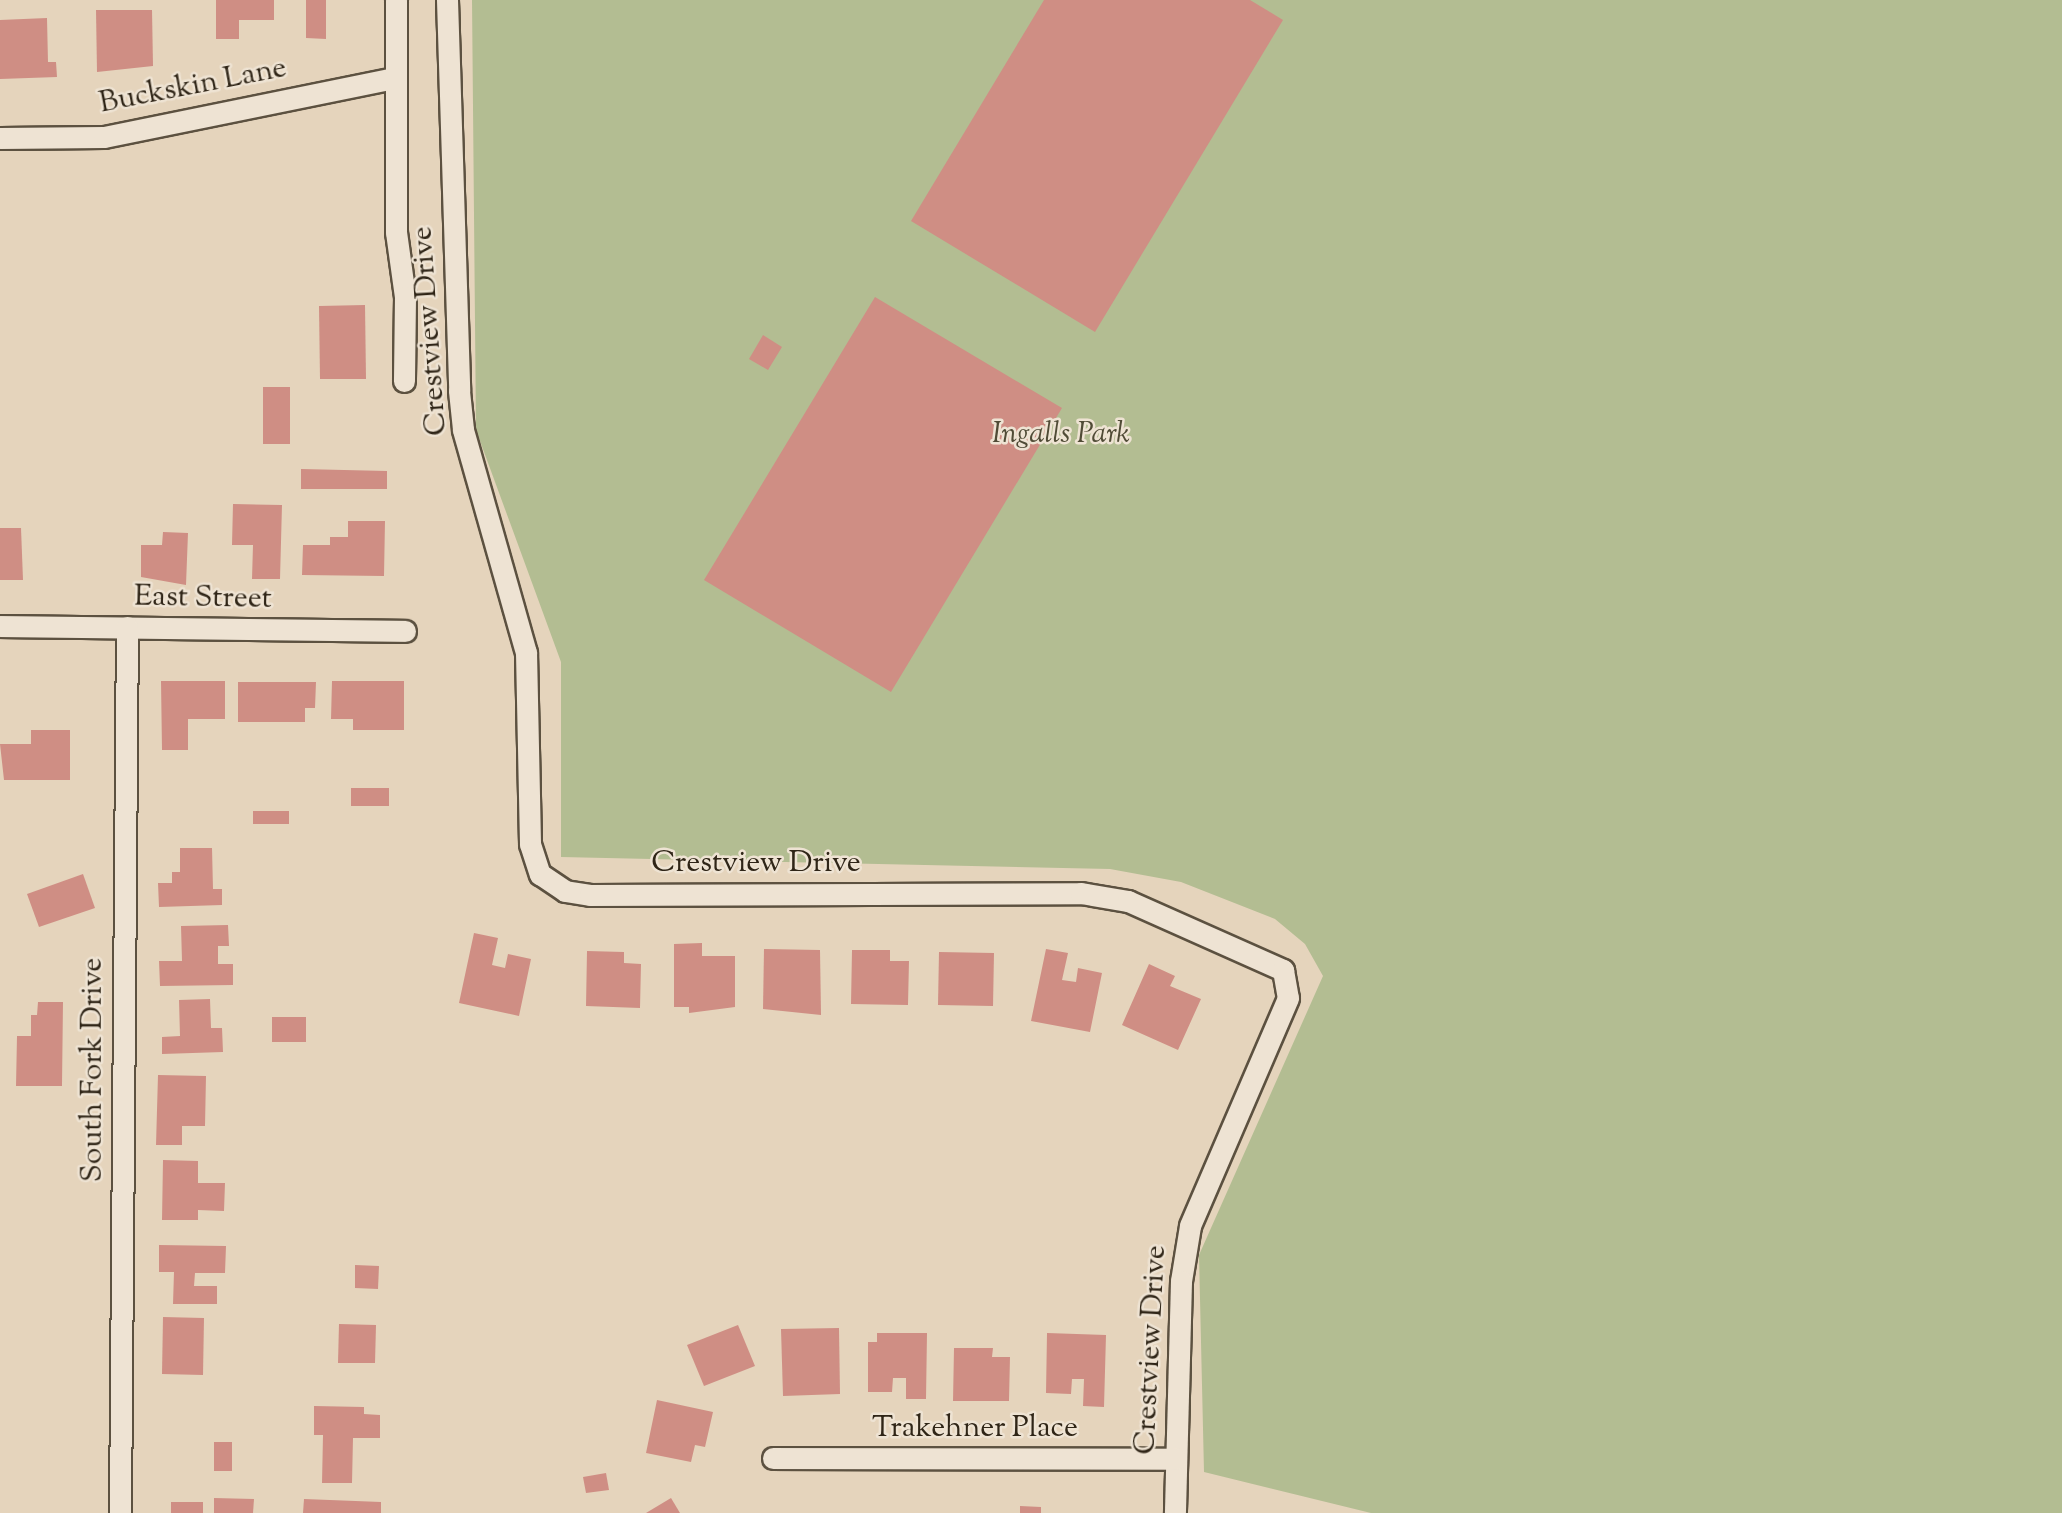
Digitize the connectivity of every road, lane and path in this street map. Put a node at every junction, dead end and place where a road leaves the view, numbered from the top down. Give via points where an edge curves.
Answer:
1 (396, 0) edge
2 (447, 0) edge
3 (394, 78) junction
4 (0, 138) edge
5 (404, 381) dead end
6 (0, 625) edge
7 (127, 627) junction
8 (405, 631) dead end
9 (773, 1458) dead end
10 (1176, 1459) junction
11 (120, 1513) edge
12 (1175, 1513) edge

1 - 3 street, Crestview Drive
2 - 10 street, Crestview Drive via 463,430 526,652 530,844 540,874 565,891 590,895 1081,893 1128,901 1283,970 1288,998 1190,1226 1181,1281
3 - 4 street, Buckskin Lane via 104,137
3 - 5 street, Crestview Drive via 396,232 405,297
6 - 7 street, East Street
7 - 8 street, East Street
7 - 11 street, South Fork Drive
9 - 10 street, Trakehner Place
10 - 12 street, Crestview Drive

